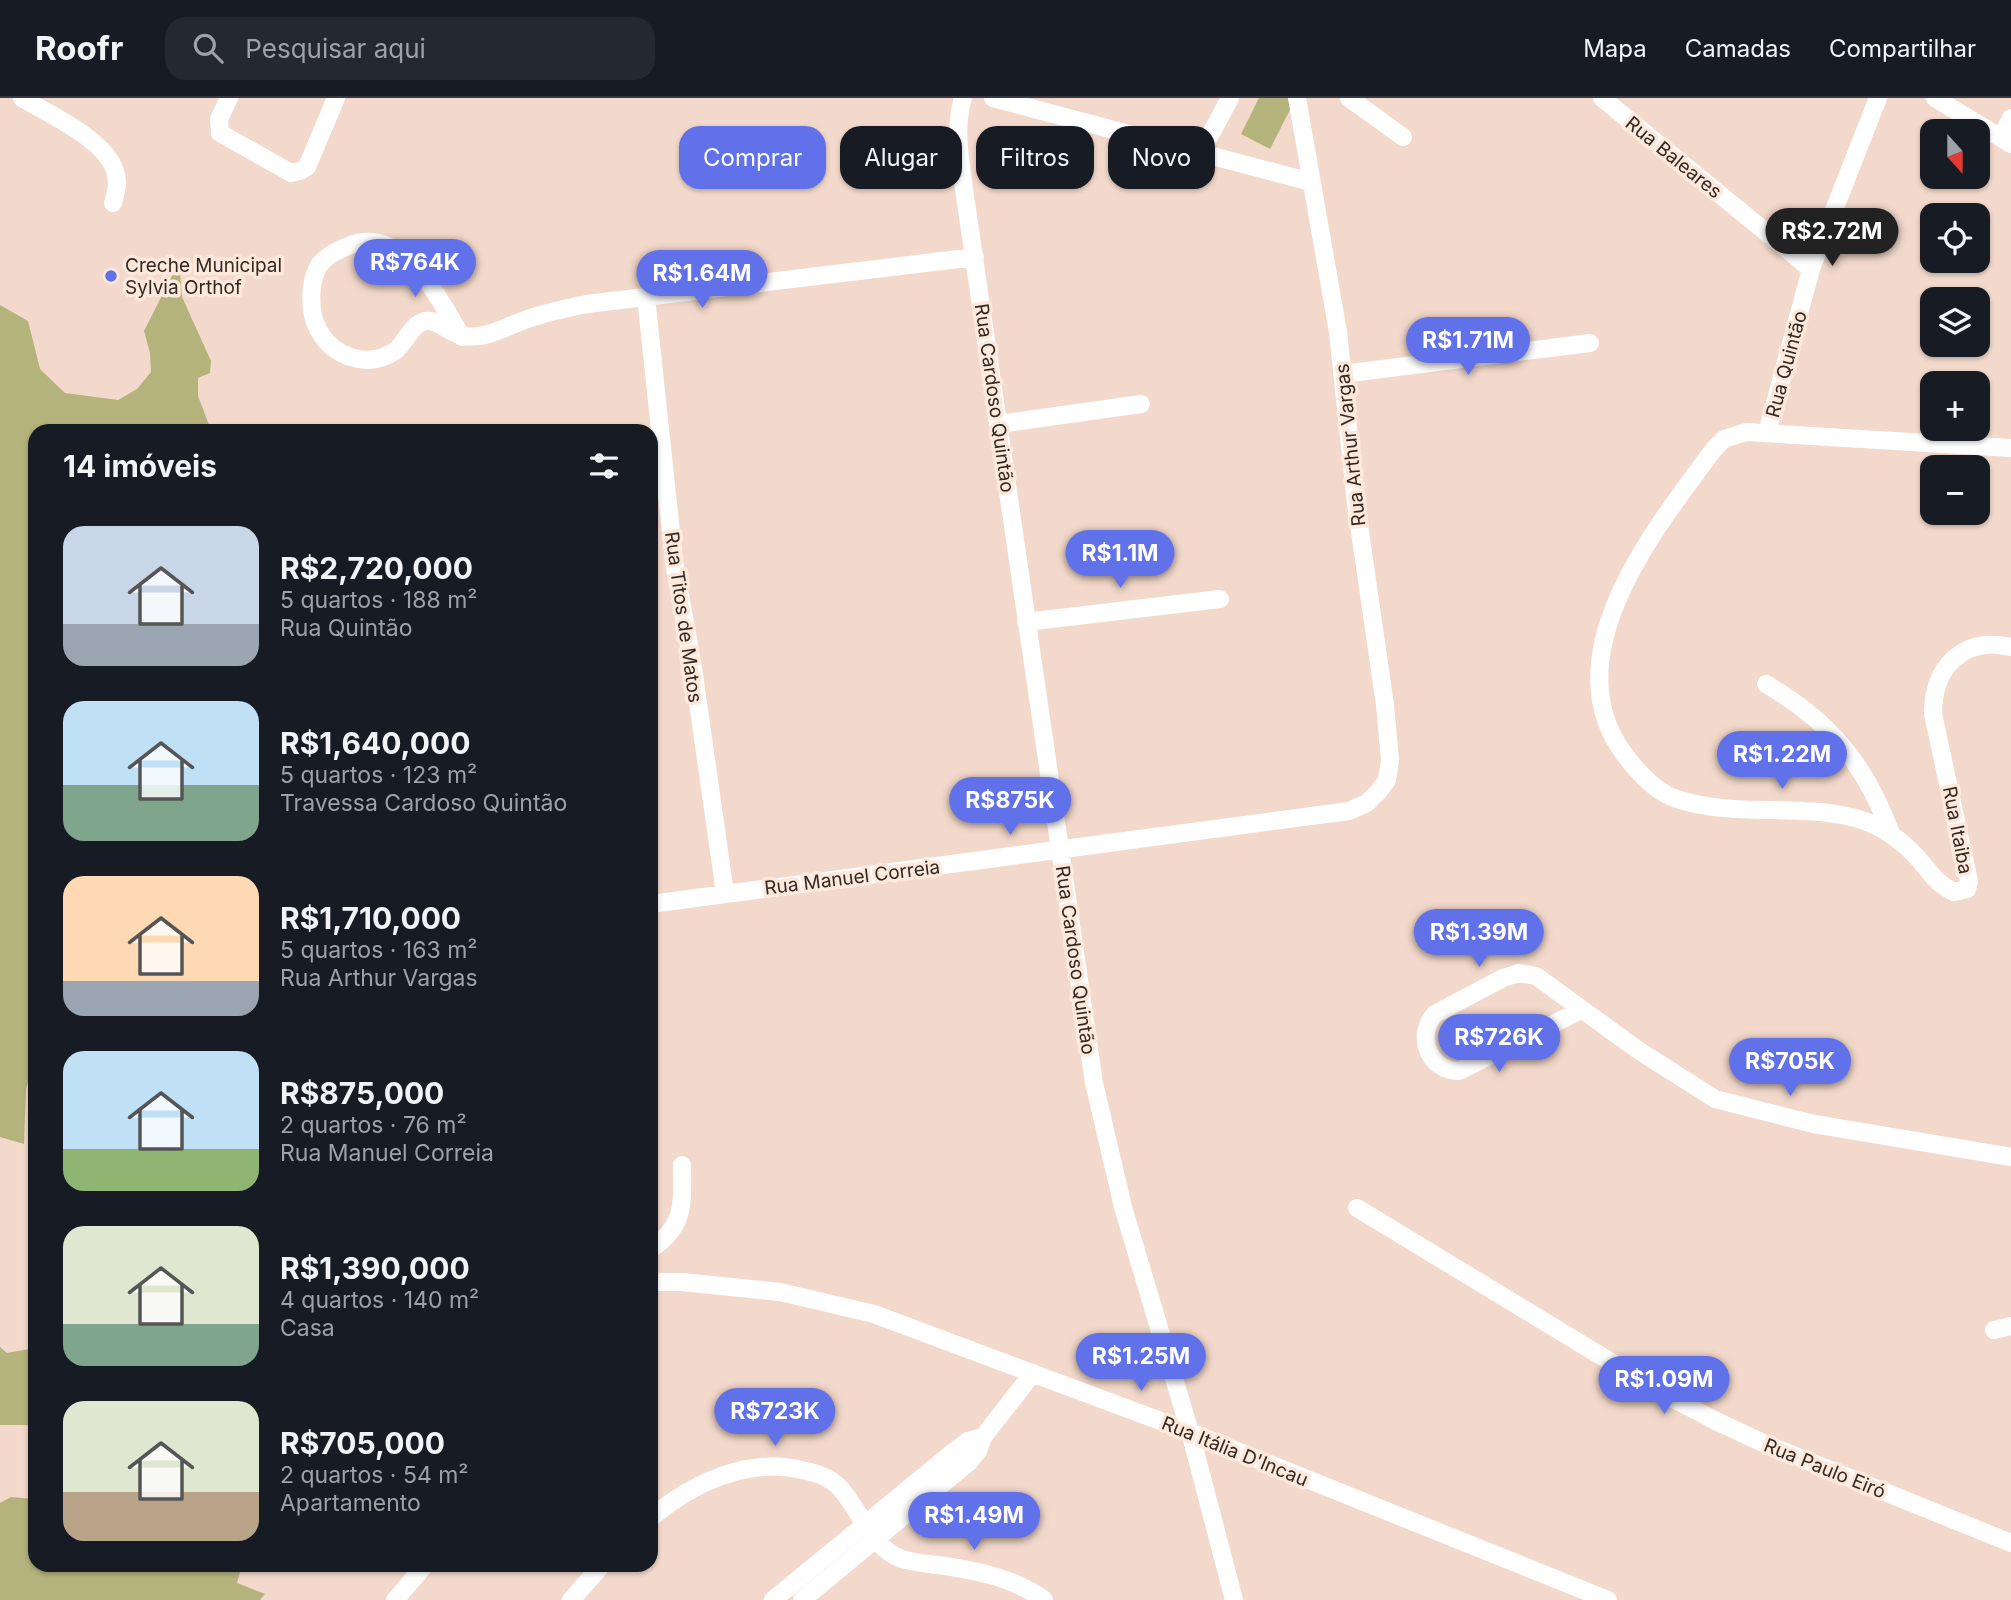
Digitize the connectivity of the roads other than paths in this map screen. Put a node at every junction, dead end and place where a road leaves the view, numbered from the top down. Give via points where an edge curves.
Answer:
1 (22, 98) edge
2 (229, 98) edge
3 (336, 98) edge
4 (963, 98) edge
5 (993, 98) edge
6 (1230, 98) edge
7 (1297, 98) edge
8 (1349, 98) edge
9 (1602, 98) edge
10 (1878, 98) edge
11 (1935, 98) edge
12 (2011, 118) edge
13 (1215, 126) edge
14 (1108, 129) edge
15 (1403, 137) dead end
16 (2006, 141) edge
17 (1215, 158) edge
18 (1311, 182) junction
19 (114, 203) dead end
20 (975, 257) junction
21 (1811, 269) junction
22 (646, 297) junction
23 (462, 337) junction
24 (1590, 343) dead end
25 (1342, 374) junction
26 (1141, 404) dead end
27 (999, 424) junction
28 (1768, 433) junction
29 (2011, 448) edge
30 (1220, 599) dead end
31 (1026, 622) junction
32 (2011, 647) edge
33 (1766, 684) dead end
34 (1379, 792) joint
35 (1890, 831) junction
36 (1060, 850) junction
37 (724, 893) junction
38 (658, 903) edge
39 (1581, 1010) junction
40 (2011, 1157) edge
41 (682, 1165) dead end
42 (1357, 1208) dead end
43 (658, 1245) edge
44 (658, 1282) edge
45 (1032, 1373) junction
46 (1190, 1432) junction
47 (983, 1437) junction
48 (658, 1512) edge
49 (864, 1524) junction
50 (877, 1540) junction
51 (2011, 1543) edge
52 (419, 1572) edge
53 (594, 1572) edge
54 (395, 1600) edge
55 (571, 1600) edge
56 (773, 1600) edge
57 (802, 1600) edge
58 (1044, 1600) edge
59 (1234, 1600) edge
60 (1608, 1600) edge

1 - 19 street via 93,141 109,158 118,185
2 - 3 street via 219,119 220,133 291,173 307,167
4 - 20 street, Rua Cardoso Quintão via 958,142
5 - 14 street
6 - 13 street
7 - 18 street, Rua Arthur Vargas
8 - 15 street
9 - 21 street, Rua Baleares
10 - 21 street, Rua Quintão
11 - 16 street
12 - 16 street
17 - 18 street
18 - 25 street, Rua Arthur Vargas
20 - 22 street
20 - 27 street, Rua Cardoso Quintão
21 - 28 street, Rua Quintão
22 - 23 street via 587,304 501,331
22 - 37 street, Rua Titos de Matos via 674,561
23 - 23 street via 426,321 395,351 376,359 357,360 331,349 312,317 319,266 335,252 358,242 383,244 403,253 417,266
24 - 25 street
25 - 34 street, Rua Arthur Vargas via 1390,760 1387,780
26 - 27 street
27 - 31 street, Rua Cardoso Quintão
28 - 29 street
28 - 35 street, Rua Itaiba via 1746,432 1724,439 1648,540 1605,636 1598,676 1601,704 1612,736 1633,766 1673,798 1698,806 1814,811 1855,818
30 - 31 street
31 - 36 street, Rua Cardoso Quintão
32 - 35 street, Rua Itaiba via 1985,643 1966,650 1948,663 1933,698 1968,872 1967,888 1954,892 1937,883
33 - 35 street via 1801,705 1828,729 1872,787
34 - 36 street, Rua Manuel Correia via 1349,811
36 - 37 street, Rua Manuel Correia
36 - 46 street, Rua Cardoso Quintão via 1094,1083 1123,1208
37 - 38 street, Rua Manuel Correia
39 - 39 street via 1536,976 1519,973 1435,1014 1425,1035 1434,1061 1446,1071 1459,1071
39 - 40 street via 1715,1099 1814,1124
41 - 43 street via 682,1208 676,1226
42 - 51 street, Rua Paulo Eiró via 1662,1393 1761,1442
44 - 45 street, Rua Itália D'Incau via 780,1292 874,1314
45 - 46 street, Rua Itália D'Incau
45 - 47 street
46 - 59 street, Rua Cardoso Quintão
46 - 60 street, Rua Itália D'Incau
47 - 49 street via 968,1441
47 - 50 street via 969,1462
48 - 49 street via 724,1475 756,1467 793,1468 821,1474 838,1486
49 - 50 street
49 - 56 street
50 - 57 street
50 - 58 street via 904,1559 1002,1578
52 - 54 street
53 - 55 street

